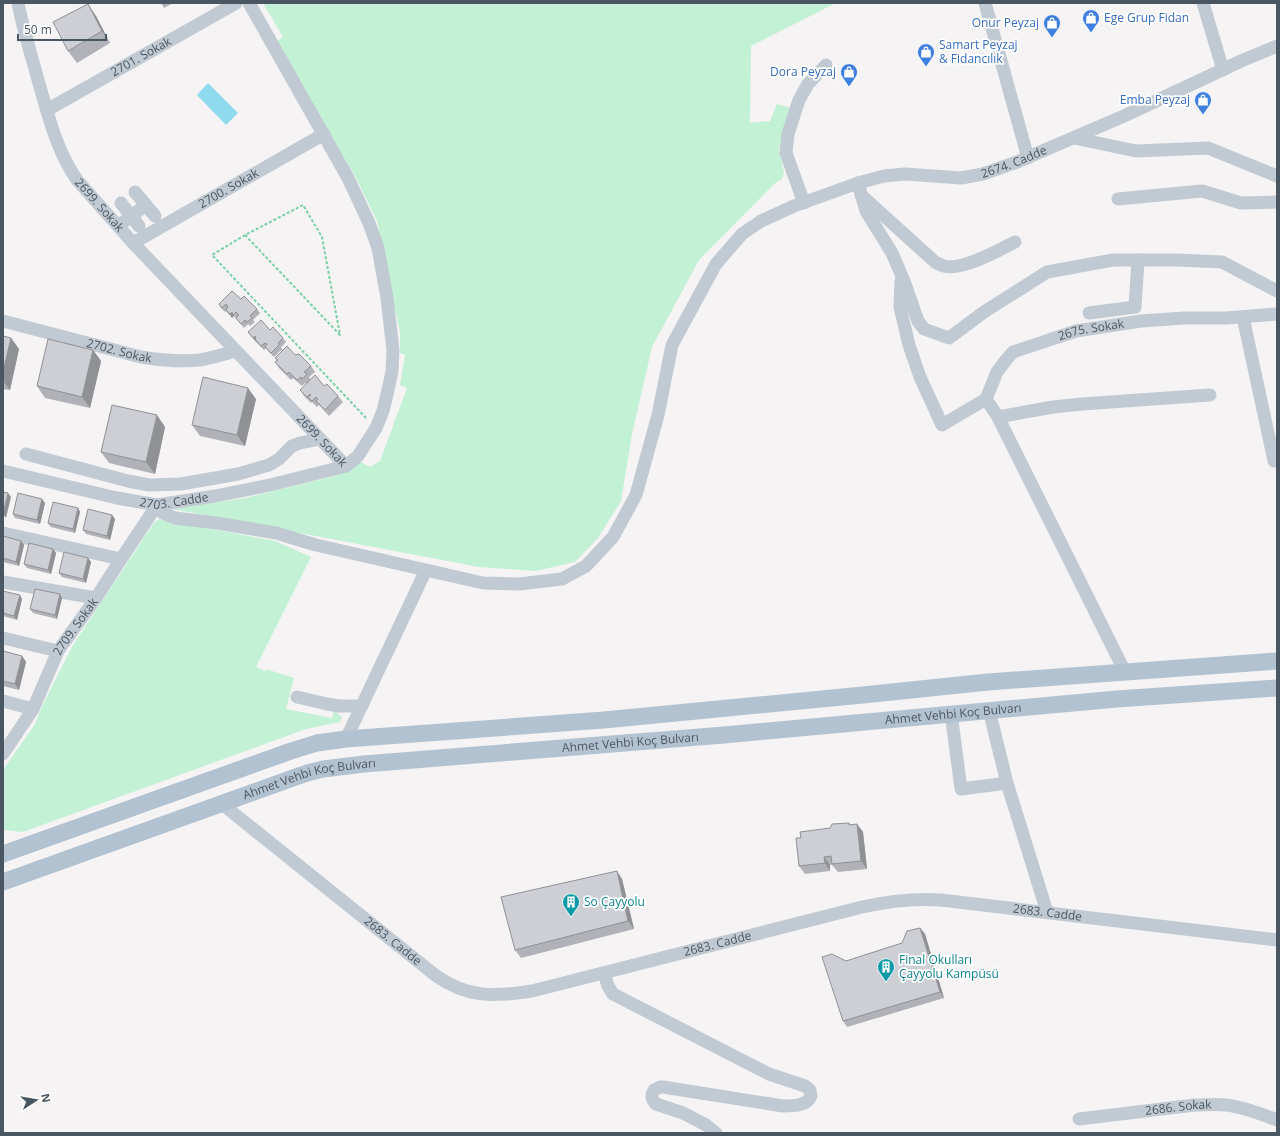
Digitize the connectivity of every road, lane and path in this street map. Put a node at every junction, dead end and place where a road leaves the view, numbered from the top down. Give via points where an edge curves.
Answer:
1 (18, 3) edge
2 (236, 3) edge
3 (249, 3) edge
4 (985, 3) edge
5 (1203, 3) edge
6 (1277, 46) edge
7 (826, 65) dead end
8 (1224, 70) junction
9 (47, 110) junction
10 (324, 134) junction
11 (1074, 138) junction
12 (1028, 158) junction
13 (1277, 176) edge
14 (859, 189) junction
15 (135, 192) dead end
16 (1118, 198) dead end
17 (1277, 202) edge
18 (121, 203) dead end
19 (804, 203) junction
20 (146, 205) junction
21 (155, 216) dead end
22 (135, 221) junction
23 (118, 226) junction
24 (246, 235) junction
25 (1015, 242) dead end
26 (133, 243) junction
27 (1138, 260) junction
28 (901, 275) junction
29 (1277, 291) edge
30 (1089, 313) dead end
31 (1277, 314) edge
32 (1243, 317) junction
33 (3, 321) edge
34 (236, 351) junction
35 (1210, 395) dead end
36 (986, 399) junction
37 (998, 417) junction
38 (376, 428) junction
39 (320, 439) junction
40 (26, 454) dead end
41 (1274, 461) dead end
42 (346, 466) junction
43 (3, 471) edge
44 (157, 504) junction
45 (3, 533) edge
46 (120, 558) junction
47 (426, 570) junction
48 (3, 582) edge
49 (96, 598) junction
50 (3, 638) edge
51 (58, 652) junction
52 (1277, 662) edge
53 (1125, 672) junction
54 (1277, 688) edge
55 (297, 697) dead end
56 (3, 702) edge
57 (362, 706) junction
58 (32, 709) junction
59 (989, 710) junction
60 (951, 713) junction
61 (346, 739) junction
62 (3, 754) edge
63 (1007, 783) junction
64 (222, 804) junction
65 (3, 854) edge
66 (3, 882) edge
67 (1047, 912) junction
68 (1277, 940) edge
69 (604, 972) junction
70 (1079, 1119) dead end
71 (1277, 1120) edge
72 (716, 1133) edge

1 - 9 street, 2699. Sokak
2 - 9 street, 2701. Sokak
3 - 10 street, 2699. Sokak
4 - 12 street
5 - 8 street
6 - 8 street, 2674. Cadde
7 - 19 street via 808,84 799,100 788,134 786,153
8 - 11 street, 2674. Cadde
9 - 23 street, 2699. Sokak via 69,168
10 - 26 street, 2700. Sokak
10 - 38 street, 2699. Sokak via 370,223 383,273 393,350 392,371 384,411
11 - 12 street, 2674. Cadde
11 - 13 street via 1136,151 1208,148
12 - 14 street, 2674. Cadde via 983,174 961,178 905,174 884,176
14 - 19 street, 2674. Cadde
14 - 25 street via 935,262 945,267 964,265
14 - 28 street via 866,212 886,243
15 - 20 street
16 - 17 street via 1202,191 1241,203
18 - 22 street
19 - 47 street, 2674. Cadde via 761,221 742,234 716,264 672,346 658,415 636,495 613,537 586,566 562,579 518,584 483,583
20 - 21 street
20 - 22 street
22 - 23 street
23 - 26 street, 2699. Sokak
24 - 24 path via 324,318 340,335 322,237 303,204
24 - 38 path via 212,255
26 - 34 street, 2699. Sokak
27 - 28 street via 1113,260 1047,272 984,312 949,338 924,328 918,321
27 - 29 street via 1222,262
27 - 30 street via 1135,307
28 - 36 street via 900,307 909,345 920,377 942,425
31 - 32 street, 2675. Sokak
32 - 36 street, 2675. Sokak via 1141,321 1076,331 1013,352 997,372
32 - 41 street
33 - 34 street, 2702. Sokak via 156,359 198,360
34 - 39 street, 2699. Sokak
35 - 37 street via 1053,407
36 - 37 street
37 - 53 street
38 - 42 street, 2699. Sokak via 358,456
39 - 40 street via 292,446 269,465 238,474 173,484 149,485 128,481
39 - 42 street, 2699. Sokak
42 - 44 street, 2703. Cadde via 270,485
43 - 44 street, 2703. Cadde via 117,498
44 - 46 street, 2709. Sokak
44 - 47 street, 2674. Cadde via 163,513 175,518 276,533 316,545
45 - 46 street
46 - 49 street, 2709. Sokak
47 - 57 street
48 - 49 street
49 - 51 street, 2709. Sokak
50 - 51 street
51 - 58 street, 2709. Sokak
52 - 53 main road, Ahmet Vehbi Koç Bulvarı
53 - 61 main road, Ahmet Vehbi Koç Bulvarı via 988,682 604,720
54 - 59 main road, Ahmet Vehbi Koç Bulvarı
55 - 57 street via 339,706
56 - 58 street
57 - 61 street
58 - 62 street, 2709. Sokak
59 - 60 main road, Ahmet Vehbi Koç Bulvarı
59 - 63 street
60 - 63 street via 961,789
60 - 64 main road, Ahmet Vehbi Koç Bulvarı via 724,735 343,766 307,773
61 - 65 main road, Ahmet Vehbi Koç Bulvarı via 317,743 292,751
63 - 67 street
64 - 66 main road, Ahmet Vehbi Koç Bulvarı
64 - 69 street, 2683. Cadde via 435,975 456,988 482,994 515,994
67 - 68 street, 2683. Cadde
67 - 69 street, 2683. Cadde via 924,898 904,899 862,907
69 - 72 street via 613,994 769,1074 810,1090 811,1096 808,1101 799,1105 783,1106 675,1088 660,1087 654,1090 652,1097 656,1104 683,1113
70 - 71 street, 2686. Sokak via 1213,1105 1244,1109

